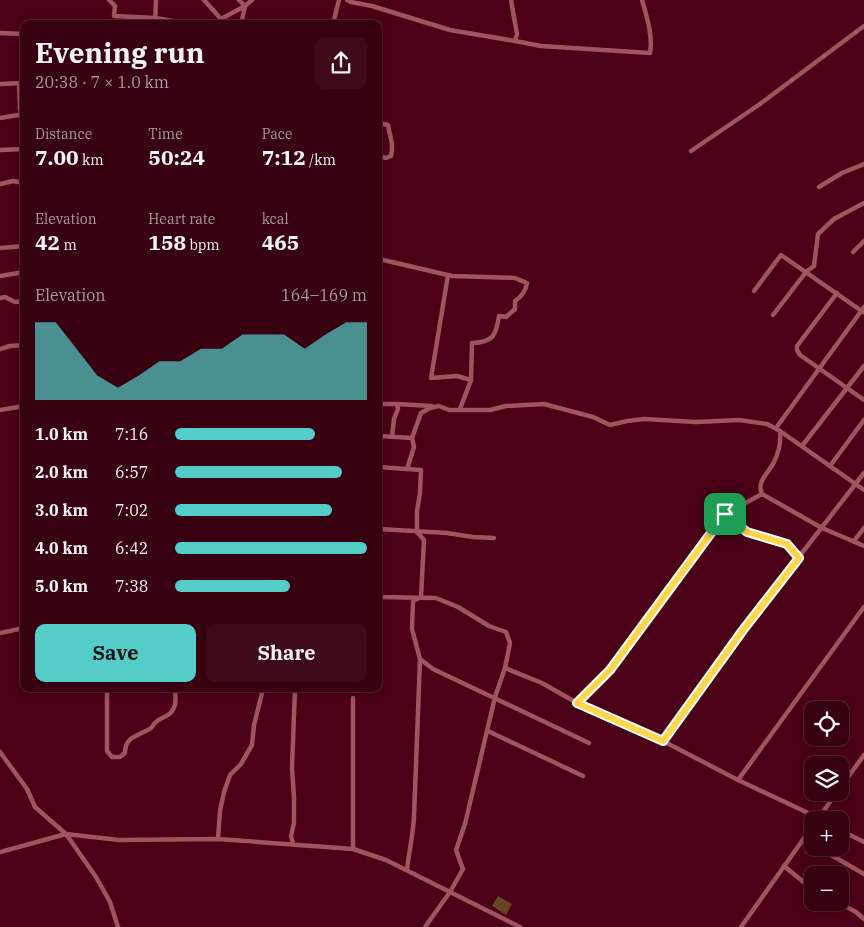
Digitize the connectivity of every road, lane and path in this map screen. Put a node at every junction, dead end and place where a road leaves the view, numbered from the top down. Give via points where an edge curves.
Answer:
1 (109, 0) edge
2 (156, 0) edge
3 (204, 0) edge
4 (239, 0) edge
5 (252, 0) edge
6 (339, 0) edge
7 (347, 0) edge
8 (511, 0) edge
9 (642, 0) edge
10 (245, 6) junction
11 (147, 20) edge
12 (155, 20) edge
13 (242, 20) edge
14 (335, 20) edge
15 (864, 26) edge
16 (0, 33) edge
17 (20, 34) edge
18 (515, 41) junction
19 (20, 83) edge
20 (0, 84) edge
21 (20, 115) edge
22 (0, 118) edge
23 (382, 124) edge
24 (20, 149) edge
25 (0, 150) edge
26 (691, 151) dead end
27 (382, 157) edge
28 (864, 164) edge
29 (20, 182) edge
30 (0, 184) edge
31 (819, 187) dead end
32 (864, 202) edge
33 (864, 241) edge
34 (20, 246) edge
35 (0, 248) edge
36 (853, 252) dead end
37 (382, 261) edge
38 (806, 272) junction
39 (20, 273) edge
40 (448, 275) junction
41 (0, 276) edge
42 (754, 291) dead end
43 (837, 293) junction
44 (0, 298) edge
45 (20, 301) edge
46 (863, 310) edge
47 (774, 315) dead end
48 (20, 345) edge
49 (0, 349) edge
50 (864, 366) edge
51 (819, 369) junction
52 (471, 380) junction
53 (848, 388) junction
54 (864, 400) edge
55 (382, 404) edge
56 (397, 404) junction
57 (439, 406) junction
58 (20, 407) edge
59 (460, 409) junction
60 (0, 410) edge
61 (864, 420) edge
62 (778, 430) junction
63 (382, 436) edge
64 (392, 436) junction
65 (412, 438) junction
66 (802, 446) junction
67 (830, 466) junction
68 (382, 467) edge
69 (407, 468) junction
70 (864, 473) edge
71 (856, 484) junction
72 (864, 490) edge
73 (762, 494) junction
74 (725, 514) junction
75 (822, 528) junction
76 (864, 528) edge
77 (382, 530) edge
78 (417, 532) junction
79 (494, 538) dead end
80 (854, 541) junction
81 (864, 546) edge
82 (799, 558) junction
83 (382, 597) edge
84 (421, 597) junction
85 (864, 607) edge
86 (20, 629) edge
87 (0, 633) edge
88 (420, 659) junction
89 (505, 668) junction
90 (107, 692) edge
91 (175, 692) edge
92 (261, 692) edge
93 (295, 692) edge
94 (495, 697) junction
95 (353, 698) dead end
96 (577, 703) junction
97 (488, 731) junction
98 (663, 741) junction
99 (589, 743) dead end
100 (0, 752) edge
101 (864, 755) edge
102 (583, 776) dead end
103 (849, 776) edge
104 (738, 780) junction
105 (804, 811) edge
106 (66, 834) junction
107 (849, 834) edge
108 (804, 838) edge
109 (218, 839) junction
110 (864, 842) edge
111 (293, 844) junction
112 (353, 848) junction
113 (0, 852) edge
114 (834, 856) edge
115 (784, 866) junction
116 (407, 870) junction
117 (864, 874) edge
118 (804, 882) edge
119 (450, 892) junction
120 (849, 908) edge
121 (864, 919) edge
122 (118, 927) edge
123 (426, 927) edge
124 (520, 927) edge
125 (741, 927) edge

1 - 11 street via 115,6 114,16
2 - 12 street
3 - 10 street via 221,19
4 - 10 street
5 - 10 street
6 - 14 street
7 - 18 street via 450,30
8 - 18 street via 517,34
9 - 18 street via 650,53 540,46
10 - 13 street
15 - 26 street
16 - 17 street
19 - 20 street
21 - 22 street
23 - 27 street via 388,125 393,144 391,156
24 - 25 street
28 - 31 street
29 - 30 street
32 - 38 street via 818,234 814,266
33 - 36 street
34 - 35 street
37 - 40 street
38 - 42 street via 781,255
38 - 43 street
38 - 47 street
39 - 41 street
40 - 52 street via 431,378 457,376
40 - 52 street via 515,278 527,283 515,301 515,309 506,317 499,316 492,338 472,343
43 - 46 street
43 - 51 street via 797,346 800,355
44 - 45 street
46 - 51 street
48 - 49 street
50 - 53 street
51 - 53 street
51 - 62 street
52 - 59 street
53 - 54 street
53 - 66 street
55 - 56 street
56 - 57 street
56 - 64 street
57 - 59 street via 449,410
57 - 65 street via 421,413
58 - 60 street
59 - 62 street via 490,410 544,404 610,425 644,419 740,420 767,424
61 - 67 street
62 - 66 street
62 - 73 street via 781,442 774,464 762,481
63 - 64 street
64 - 65 street
65 - 69 street via 414,447
66 - 67 street
67 - 71 street
68 - 69 street
69 - 78 street via 421,470
70 - 71 street
71 - 72 street
71 - 75 street
73 - 74 street
73 - 75 street
74 - 82 street via 747,532 787,544
74 - 96 street via 610,670
75 - 80 street
75 - 82 street
76 - 80 street
77 - 78 street
78 - 79 street
78 - 84 street via 424,540
80 - 81 street
82 - 98 street
83 - 84 street
84 - 88 street via 413,601 412,629
84 - 89 street via 436,598 506,632 510,643
85 - 104 street
86 - 87 street
88 - 94 street
88 - 116 street via 413,840
89 - 94 street
89 - 96 street via 542,683
90 - 91 street via 107,751 112,757 120,757 136,734 152,728 156,721 170,715 174,710
92 - 109 street via 252,745 230,775 224,792
93 - 111 street
94 - 97 street
94 - 99 street
95 - 112 street
96 - 98 street
97 - 102 street
97 - 119 street via 456,850 462,869
98 - 104 street
100 - 106 street via 27,789 35,807
101 - 103 street
104 - 105 street
106 - 109 street via 119,840
106 - 113 street
106 - 122 street via 110,902
107 - 110 street
108 - 115 street
109 - 111 street
111 - 112 street
112 - 116 street
114 - 117 street
115 - 118 street
115 - 125 street
116 - 119 street
119 - 123 street
119 - 124 street
120 - 121 street

